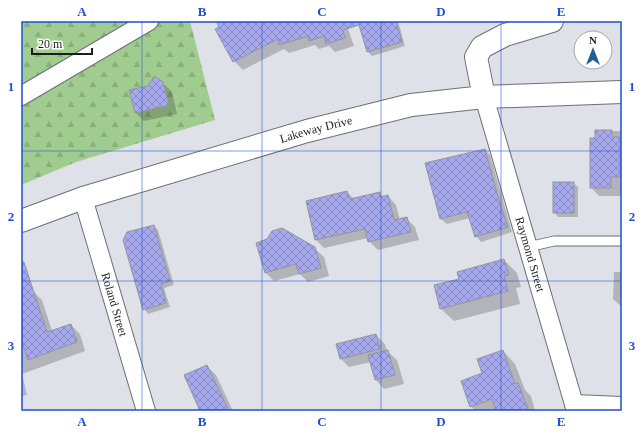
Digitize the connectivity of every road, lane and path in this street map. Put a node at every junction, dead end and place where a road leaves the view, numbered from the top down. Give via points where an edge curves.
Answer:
1 (149, 21) edge
2 (552, 21) edge
3 (622, 92) edge
4 (21, 96) edge
5 (484, 97) junction
6 (83, 198) junction
7 (21, 221) edge
8 (622, 241) edge
9 (528, 247) junction
10 (622, 406) edge
11 (575, 407) edge
12 (146, 411) edge

1 - 4 street
2 - 5 main road via 505,35 482,47 476,57
3 - 5 main road, Lakeway Drive
5 - 6 main road, Lakeway Drive via 403,107 307,131
5 - 9 street, Raymond Street
6 - 7 main road, Lakeway Drive
6 - 12 street, Roland Street
8 - 9 lane via 554,241
9 - 11 street, Raymond Street
10 - 11 street

